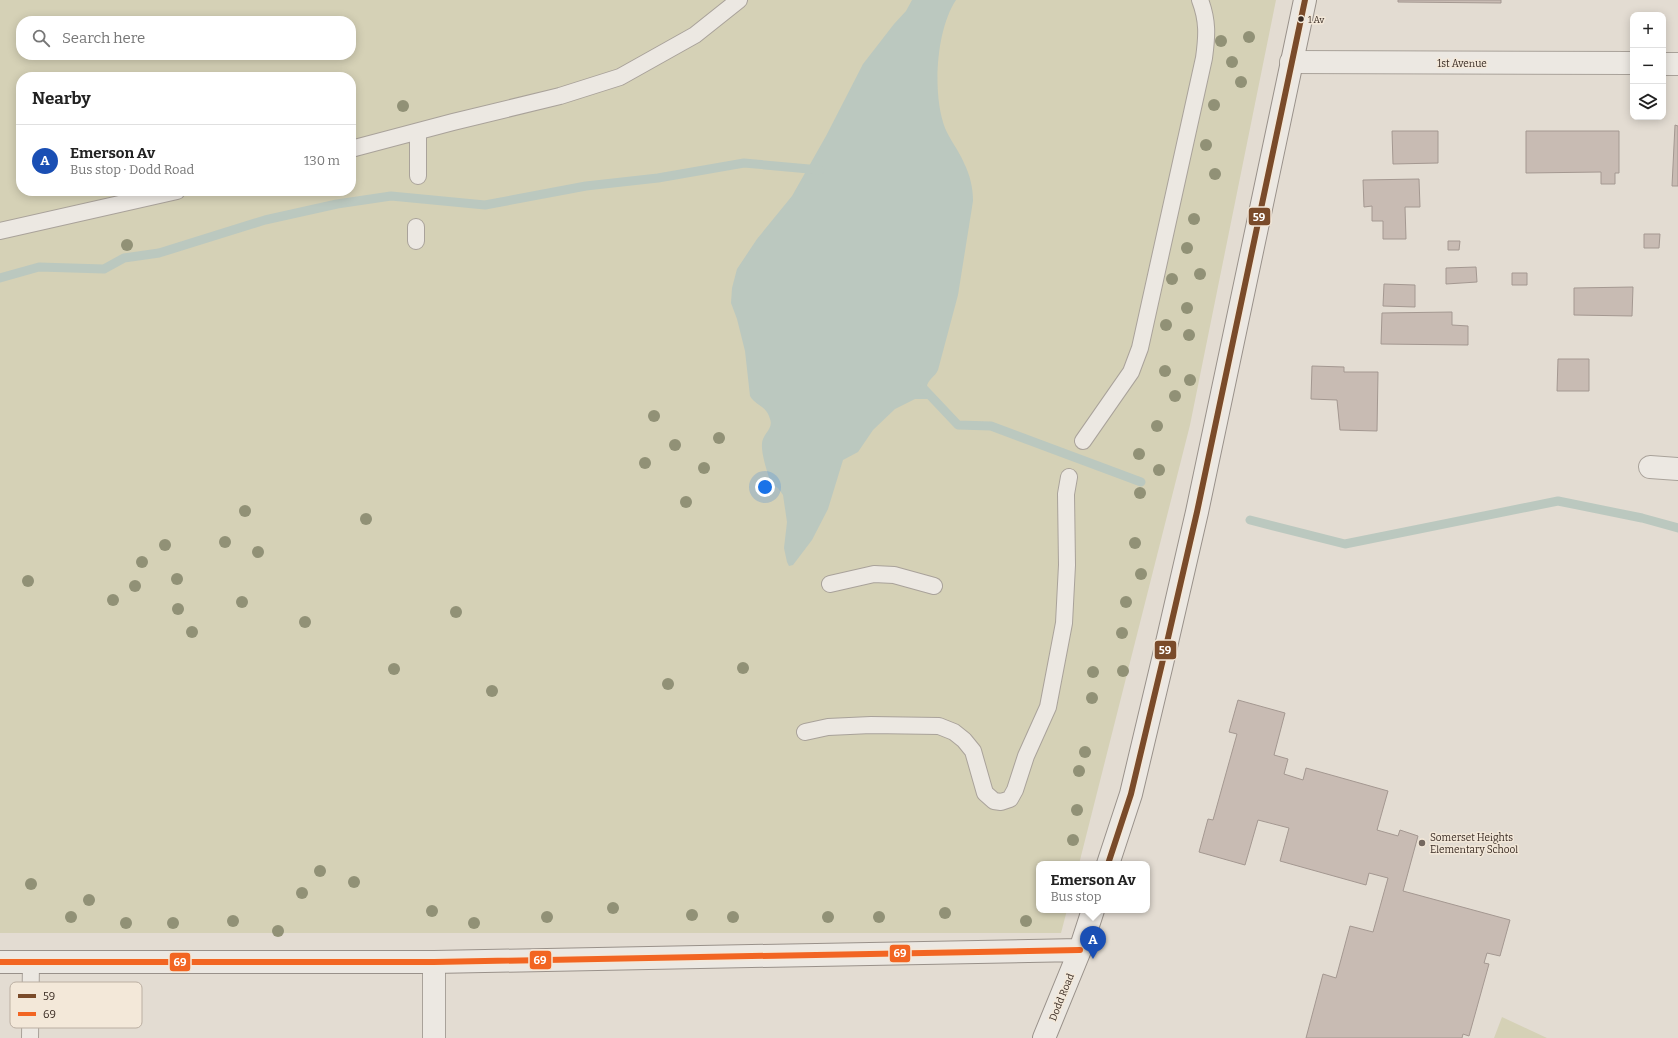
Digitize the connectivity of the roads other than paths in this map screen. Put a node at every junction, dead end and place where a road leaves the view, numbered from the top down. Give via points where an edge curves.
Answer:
1 (739, 0) edge
2 (1200, 0) edge
3 (1305, 0) edge
4 (1291, 62) junction
5 (1630, 63) edge
6 (1666, 64) edge
7 (1678, 64) edge
8 (418, 132) junction
9 (356, 148) edge
10 (418, 176) dead end
11 (155, 196) edge
12 (0, 232) edge
13 (1083, 441) dead end
14 (1650, 467) dead end
15 (1678, 469) edge
16 (1069, 477) dead end
17 (830, 584) dead end
18 (934, 586) dead end
19 (805, 732) dead end
20 (1109, 861) edge
21 (1092, 913) edge
22 (1080, 950) junction
23 (0, 962) edge
24 (31, 962) junction
25 (434, 962) junction
26 (31, 982) edge
27 (30, 1028) edge
28 (30, 1038) edge
29 (434, 1038) edge
30 (1044, 1038) edge

1 - 8 lane via 695,35 620,78
2 - 13 lane via 1207,33 1204,58 1140,348 1131,372
3 - 4 street
4 - 5 street, 1st Avenue
4 - 20 street via 1197,512 1131,794
6 - 7 street
8 - 9 lane
8 - 10 lane
11 - 12 lane
14 - 15 street
16 - 19 lane via 1066,494 1067,565 1064,623 1048,707 1010,798 1001,802 994,801 985,793 973,751 954,732 939,726 872,725 828,727
17 - 18 lane via 874,574 894,575
21 - 22 street, Dodd Road
22 - 25 street
22 - 30 street, Dodd Road
23 - 24 street
24 - 25 street
24 - 26 lane
25 - 29 street
27 - 28 lane

